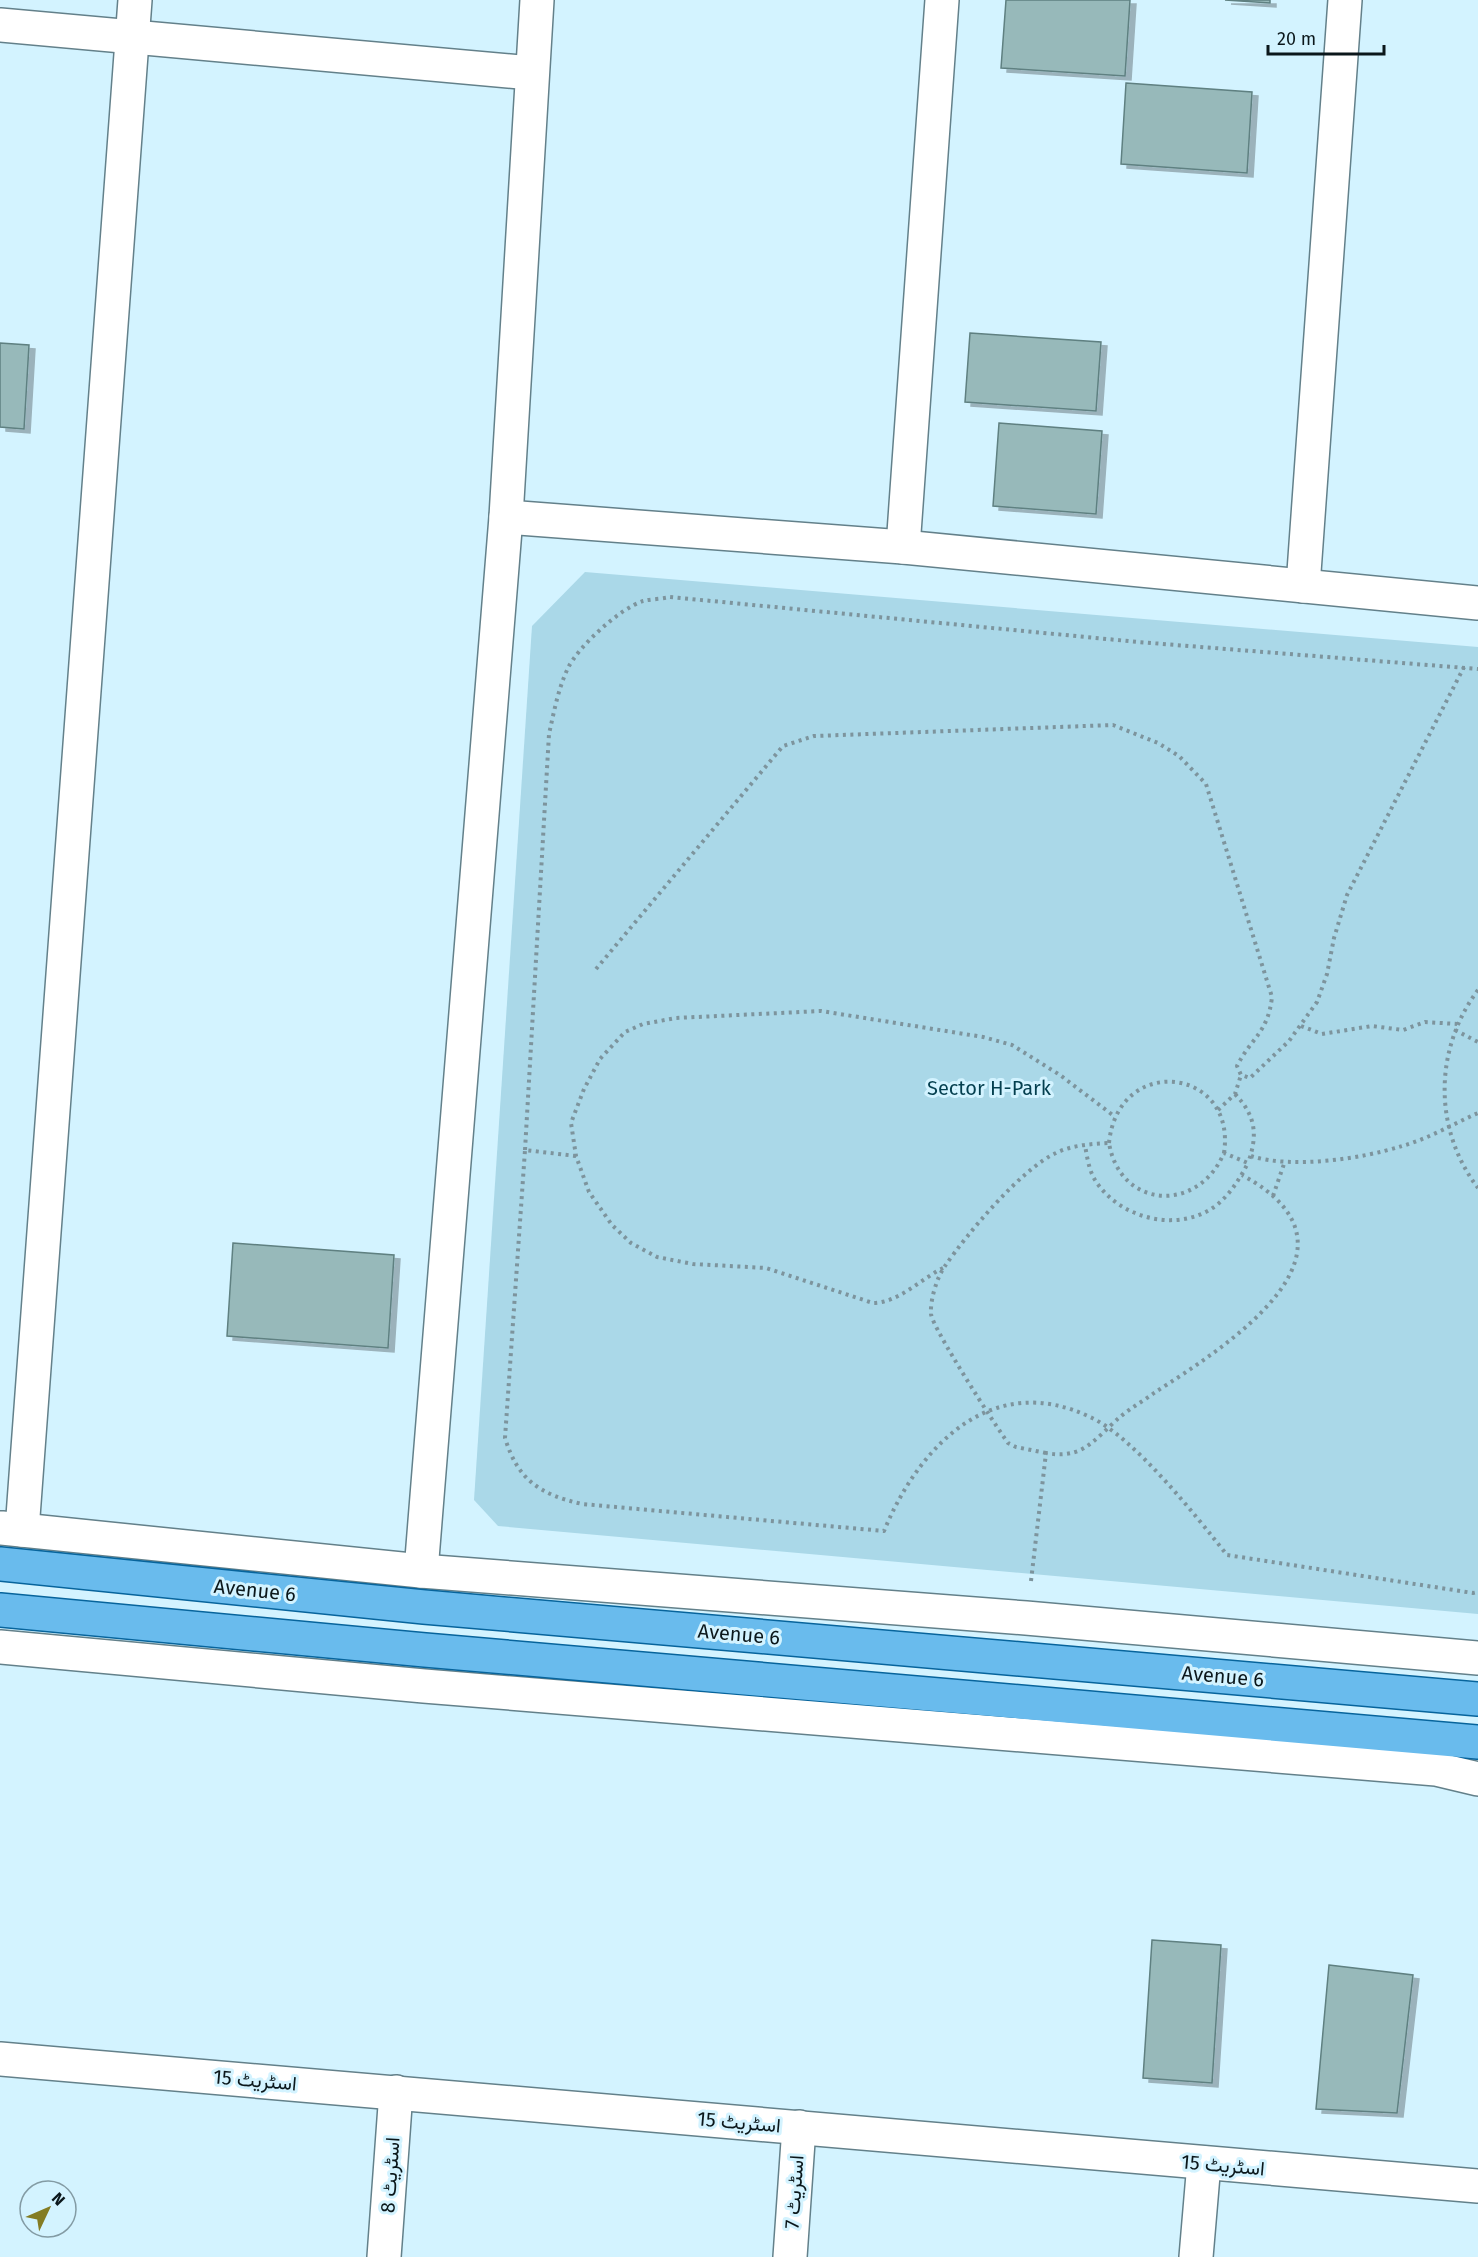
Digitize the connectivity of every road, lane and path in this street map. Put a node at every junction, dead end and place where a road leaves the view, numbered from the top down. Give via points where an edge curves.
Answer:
1 (135, 0) edge
2 (537, 0) edge
3 (942, 0) edge
4 (1346, 0) edge
5 (0, 25) edge
6 (133, 37) junction
7 (531, 73) junction
8 (506, 517) junction
9 (903, 548) junction
10 (1303, 586) junction
11 (1478, 603) edge
12 (1464, 667) junction
13 (1478, 669) edge
14 (596, 969) dead end
15 (1478, 990) edge
16 (1457, 1024) junction
17 (1301, 1026) junction
18 (1455, 1030) junction
19 (1478, 1042) edge
20 (1241, 1074) junction
21 (1235, 1094) junction
22 (1218, 1110) junction
23 (1478, 1113) edge
24 (1114, 1116) junction
25 (1448, 1126) junction
26 (1109, 1143) junction
27 (1085, 1145) junction
28 (525, 1150) junction
29 (1224, 1153) junction
30 (576, 1156) junction
31 (1251, 1156) junction
32 (1286, 1161) junction
33 (1248, 1163) junction
34 (1242, 1175) junction
35 (1478, 1188) edge
36 (1273, 1196) junction
37 (944, 1268) junction
38 (987, 1410) junction
39 (1107, 1428) junction
40 (1046, 1453) junction
41 (11, 1529) edge
42 (0, 1564) edge
43 (422, 1571) junction
44 (1478, 1592) edge
45 (0, 1610) edge
46 (1026, 1618) junction
47 (1292, 1642) junction
48 (0, 1647) edge
49 (1478, 1658) edge
50 (1289, 1681) junction
51 (1478, 1699) edge
52 (1296, 1742) junction
53 (1478, 1742) edge
54 (1478, 1779) edge
55 (0, 2059) edge
56 (396, 2092) junction
57 (799, 2127) junction
58 (1204, 2163) junction
59 (1478, 2186) edge
60 (384, 2257) edge
61 (790, 2257) edge
62 (1196, 2257) edge

1 - 6 street
2 - 7 street
3 - 9 street
4 - 10 street
5 - 6 street
6 - 7 street
6 - 41 street
7 - 8 street
8 - 9 street
8 - 43 street
9 - 10 street
10 - 11 street
12 - 13 path
12 - 17 path via 1347,895 1322,988
12 - 28 path via 1138,642 670,597 642,601 614,618 591,640 569,666 556,699 549,735
14 - 20 path via 783,746 814,736 1113,725 1179,756 1206,784 1272,997 1264,1028 1237,1066
15 - 16 path
16 - 17 path via 1425,1022 1403,1030 1372,1026 1322,1034
16 - 18 path
17 - 20 path via 1250,1078
18 - 19 path
18 - 25 path via 1443,1096
20 - 21 path
21 - 22 path
21 - 31 path via 1255,1126
22 - 24 path via 1193,1086 1163,1082 1135,1091
22 - 29 path via 1226,1139
23 - 25 path
24 - 26 path
24 - 30 path via 1095,1099 1012,1045 983,1037 820,1011 676,1018 625,1032 600,1059 571,1124
25 - 32 path via 1402,1146
25 - 35 path
26 - 27 path
26 - 29 path via 1112,1161 1120,1172 1142,1190 1157,1196 1189,1193 1211,1176
27 - 34 path via 1089,1166 1103,1191 1125,1209 1154,1219 1181,1219 1209,1210
27 - 37 path via 1056,1153 1034,1166
28 - 30 path
28 - 38 path via 505,1438 524,1477 543,1492 582,1504 884,1531 902,1492 928,1455 958,1427
29 - 33 path
30 - 37 path via 589,1192 612,1225 631,1243 657,1257 693,1264 766,1268 873,1303 888,1303
31 - 32 path
31 - 33 path
32 - 36 path
33 - 34 path
34 - 36 path
36 - 39 path via 1289,1215 1297,1233 1296,1257 1288,1278 1271,1302 1230,1342
37 - 38 path via 932,1300 931,1315
38 - 39 path via 1029,1402 1066,1408
38 - 40 path via 1008,1443
39 - 40 path via 1080,1450 1062,1455
39 - 44 path via 1163,1480 1227,1555
40 - 46 path
41 - 43 street
42 - 50 main road, Avenue 6 via 424,1607
43 - 46 street
45 - 52 main road
46 - 47 street
47 - 49 street
47 - 50 street
48 - 52 street via 424,1686
50 - 51 main road, Avenue 6
52 - 53 main road
52 - 54 street
55 - 56 street, اسٹریٹ 15
56 - 57 street, اسٹریٹ 15
56 - 60 street, اسٹریٹ 8
57 - 58 street, اسٹریٹ 15
57 - 61 street, اسٹریٹ 7
58 - 59 street, اسٹریٹ 15
58 - 62 street

